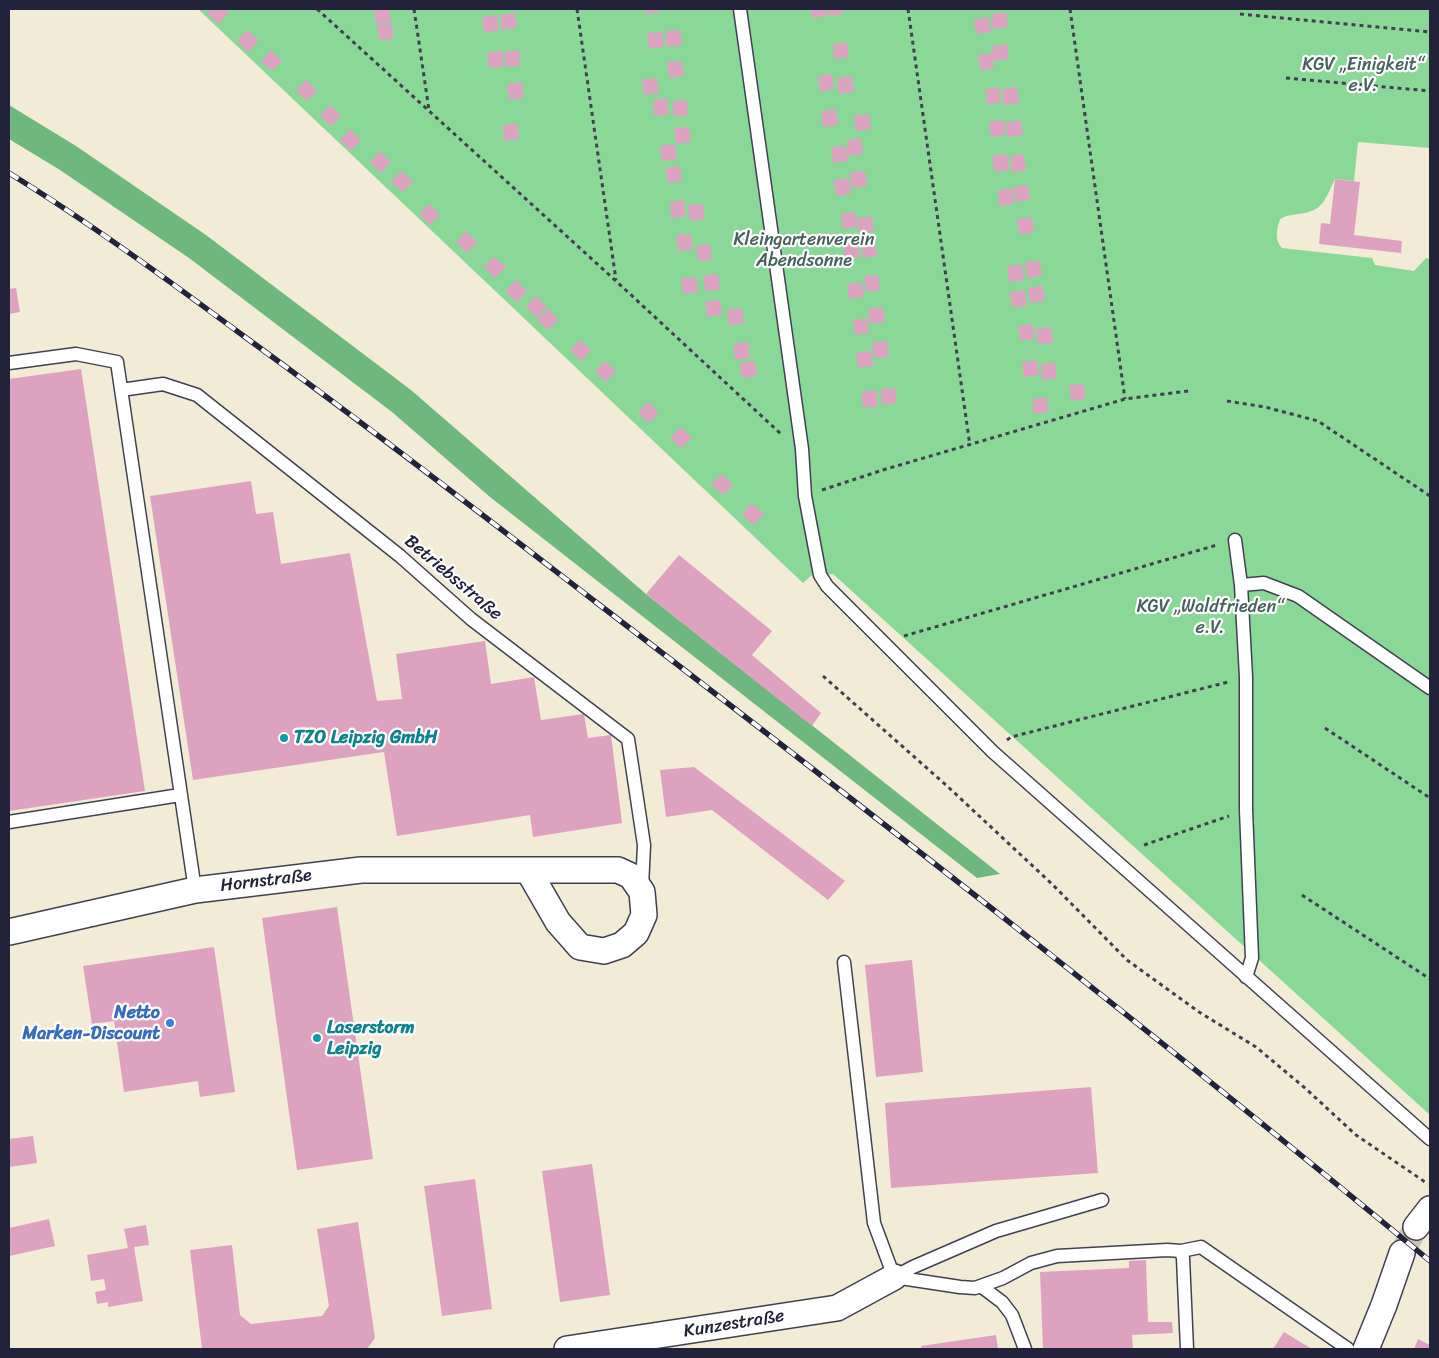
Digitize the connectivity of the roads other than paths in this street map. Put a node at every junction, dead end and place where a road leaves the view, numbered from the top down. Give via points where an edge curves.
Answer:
1 (740, 9) edge
2 (9, 363) edge
3 (121, 390) junction
4 (1235, 540) road end
5 (1241, 585) junction
6 (1430, 688) edge
7 (180, 795) junction
8 (9, 822) edge
9 (528, 870) junction
10 (195, 890) junction
11 (642, 892) junction
12 (9, 932) edge
13 (844, 962) dead end
14 (1246, 978) junction
15 (1430, 1139) edge
16 (1102, 1200) dead end
17 (1181, 1251) junction
18 (1402, 1253) tunnel mouth
19 (894, 1277) junction
20 (982, 1287) junction
21 (642, 1344) edge
22 (567, 1349) edge
23 (1025, 1349) edge
24 (1187, 1349) edge
25 (1348, 1349) edge
26 (1366, 1349) edge

1 - 14 lane via 802,449 805,496 820,575 993,752
2 - 3 lane via 76,354 116,362
3 - 7 lane
3 - 11 lane, Betriebsstraße via 163,384 196,394 400,556 471,619 628,740 644,846
4 - 5 lane
5 - 6 lane via 1264,583 1298,596
5 - 14 lane via 1252,958
7 - 8 lane
7 - 10 lane
9 - 10 street, Hornstraße via 361,870
9 - 11 street, Hornstraße via 618,870 631,876
9 - 11 street via 558,922 580,947 604,952 622,945 636,933 644,915
10 - 12 street, Hornstraße
13 - 19 lane via 874,1223
14 - 15 lane
16 - 19 lane via 996,1231
17 - 20 lane via 1057,1256 1031,1264
17 - 24 lane
17 - 25 lane via 1202,1247
18 - 26 street
19 - 20 lane via 960,1288
19 - 21 street, Kunzestraße via 837,1308
20 - 23 lane via 1002,1302 1012,1316
21 - 22 street, Kunzestraße

